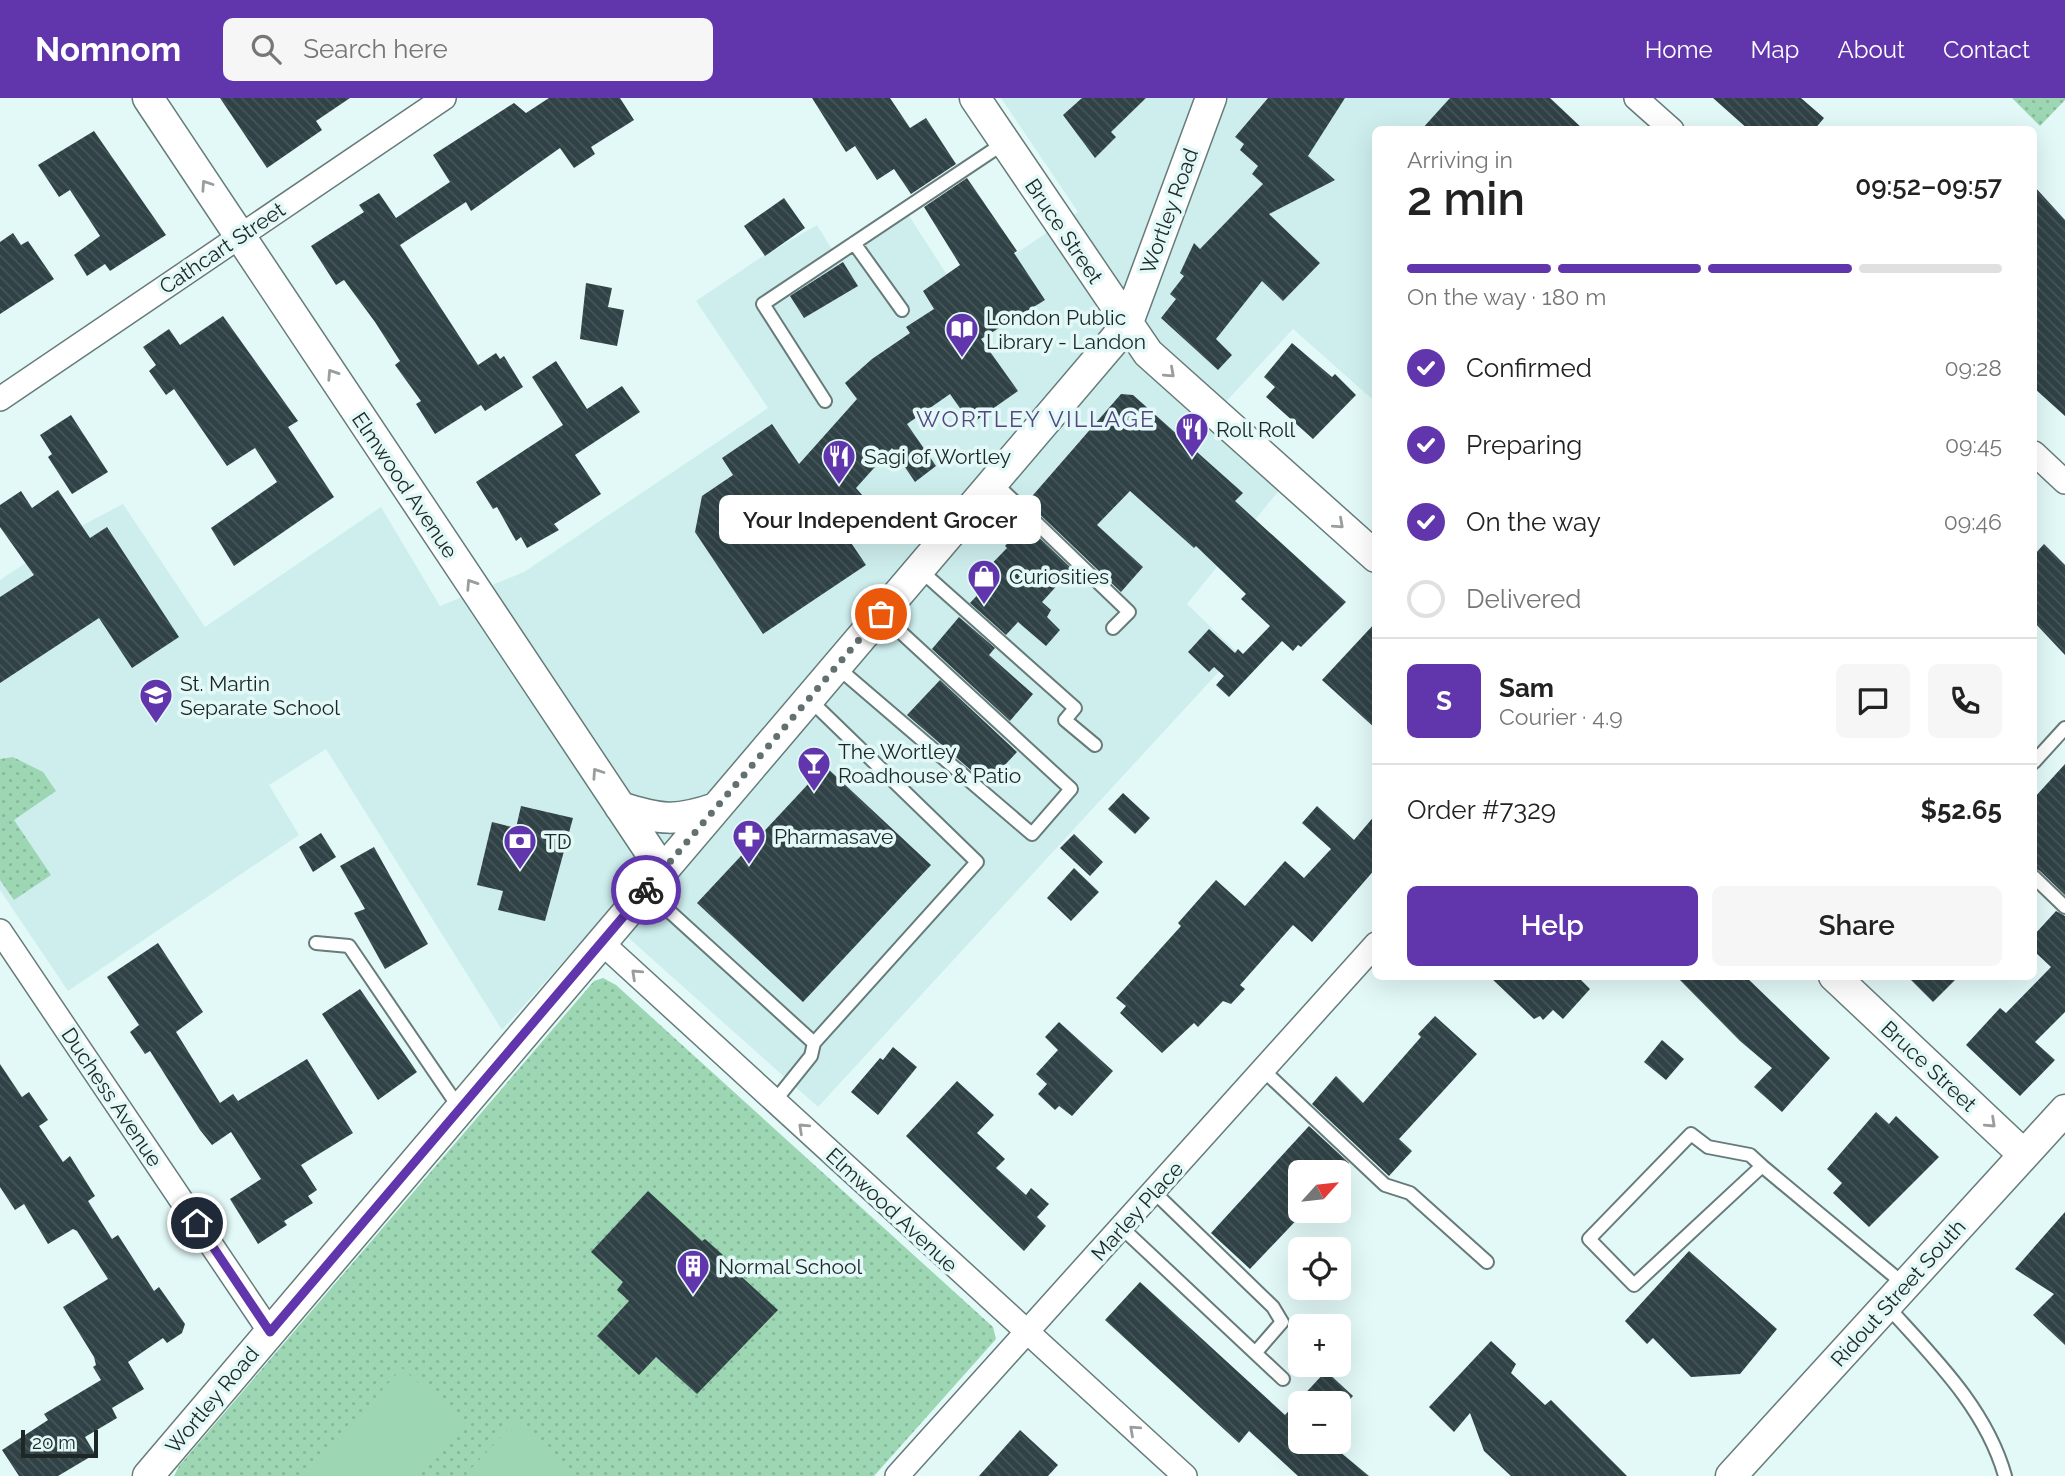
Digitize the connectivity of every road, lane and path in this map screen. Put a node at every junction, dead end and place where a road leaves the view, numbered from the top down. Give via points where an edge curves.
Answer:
1 (148, 98) edge
2 (444, 98) edge
3 (975, 98) edge
4 (1211, 98) edge
5 (1636, 98) edge
6 (1668, 126) edge
7 (1005, 142) junction
8 (240, 235) junction
9 (855, 243) junction
10 (902, 310) dead end
11 (1127, 325) junction
12 (0, 399) edge
13 (825, 401) dead end
14 (2037, 456) edge
15 (994, 482) junction
16 (2065, 482) edge
17 (1372, 553) edge
18 (919, 569) junction
19 (881, 614) junction
20 (1113, 628) dead end
21 (836, 667) junction
22 (809, 699) junction
23 (2065, 728) edge
24 (1095, 745) dead end
25 (2037, 759) edge
26 (620, 807) junction
27 (717, 808) junction
28 (655, 880) junction
29 (2037, 880) edge
30 (2065, 907) edge
31 (0, 931) edge
32 (316, 943) dead end
33 (602, 943) junction
34 (1372, 948) edge
35 (1838, 980) edge
36 (814, 1043) junction
37 (1263, 1070) junction
38 (774, 1102) junction
39 (460, 1109) junction
40 (2064, 1114) edge
41 (2024, 1155) junction
42 (1762, 1166) junction
43 (1154, 1192) junction
44 (1122, 1228) junction
45 (1487, 1262) dead end
46 (1896, 1296) junction
47 (270, 1332) junction
48 (1027, 1334) junction
49 (1256, 1352) junction
50 (1283, 1379) dead end
51 (901, 1475) edge
52 (148, 1476) edge
53 (1185, 1476) edge
54 (1731, 1476) edge
55 (2005, 1476) edge

8 -> 1 street, Elmwood Avenue
2 - 8 street, Cathcart Street
3 - 7 street, Bruce Street
4 - 11 street, Wortley Road
5 - 6 street
7 - 9 lane
7 - 11 street, Bruce Street
8 - 12 street, Cathcart Street
26 -> 8 street, Elmwood Avenue
9 - 10 lane
9 - 13 lane via 763,304
11 - 15 street, Wortley Road
11 -> 17 street, Bruce Street via 1148,353
14 - 16 street
15 - 18 street, Wortley Road
15 - 20 lane via 1129,612
18 - 19 street, Wortley Road
18 - 24 lane via 1075,708 1065,720
19 - 21 street, Wortley Road
19 - 21 lane via 1071,789 1032,834
21 - 22 street, Wortley Road
22 - 27 street, Wortley Road
22 - 36 lane via 977,862
23 - 25 lane
26 - 27 street via 668,819 686,819
26 - 28 street, Elmwood Avenue
27 - 28 street, Wortley Road
28 - 33 street, Wortley Road
28 - 36 lane
29 - 30 lane
31 - 47 street, Duchess Avenue
32 - 39 lane via 349,946
38 -> 33 street, Elmwood Avenue
33 - 39 street, Wortley Road
34 - 37 street, Marley Place
35 -> 41 street, Bruce Street
36 - 38 lane via 811,1056
37 - 43 street, Marley Place
37 - 45 lane via 1385,1185 1410,1192
48 -> 38 street, Elmwood Avenue
39 - 47 street, Wortley Road
40 - 41 street, Ridout Street South
41 - 46 street, Ridout Street South
42 - 42 lane via 1750,1156 1708,1147 1690,1134 1589,1239 1634,1285
42 - 46 lane
43 - 44 street, Marley Place
43 - 49 lane via 1273,1307 1282,1322
44 - 48 street, Marley Place
44 - 49 lane
46 - 54 street, Ridout Street South
46 - 55 lane via 1997,1449
47 - 52 street, Wortley Road
48 - 51 street, Marley Place
53 -> 48 street, Elmwood Avenue
49 - 50 lane

